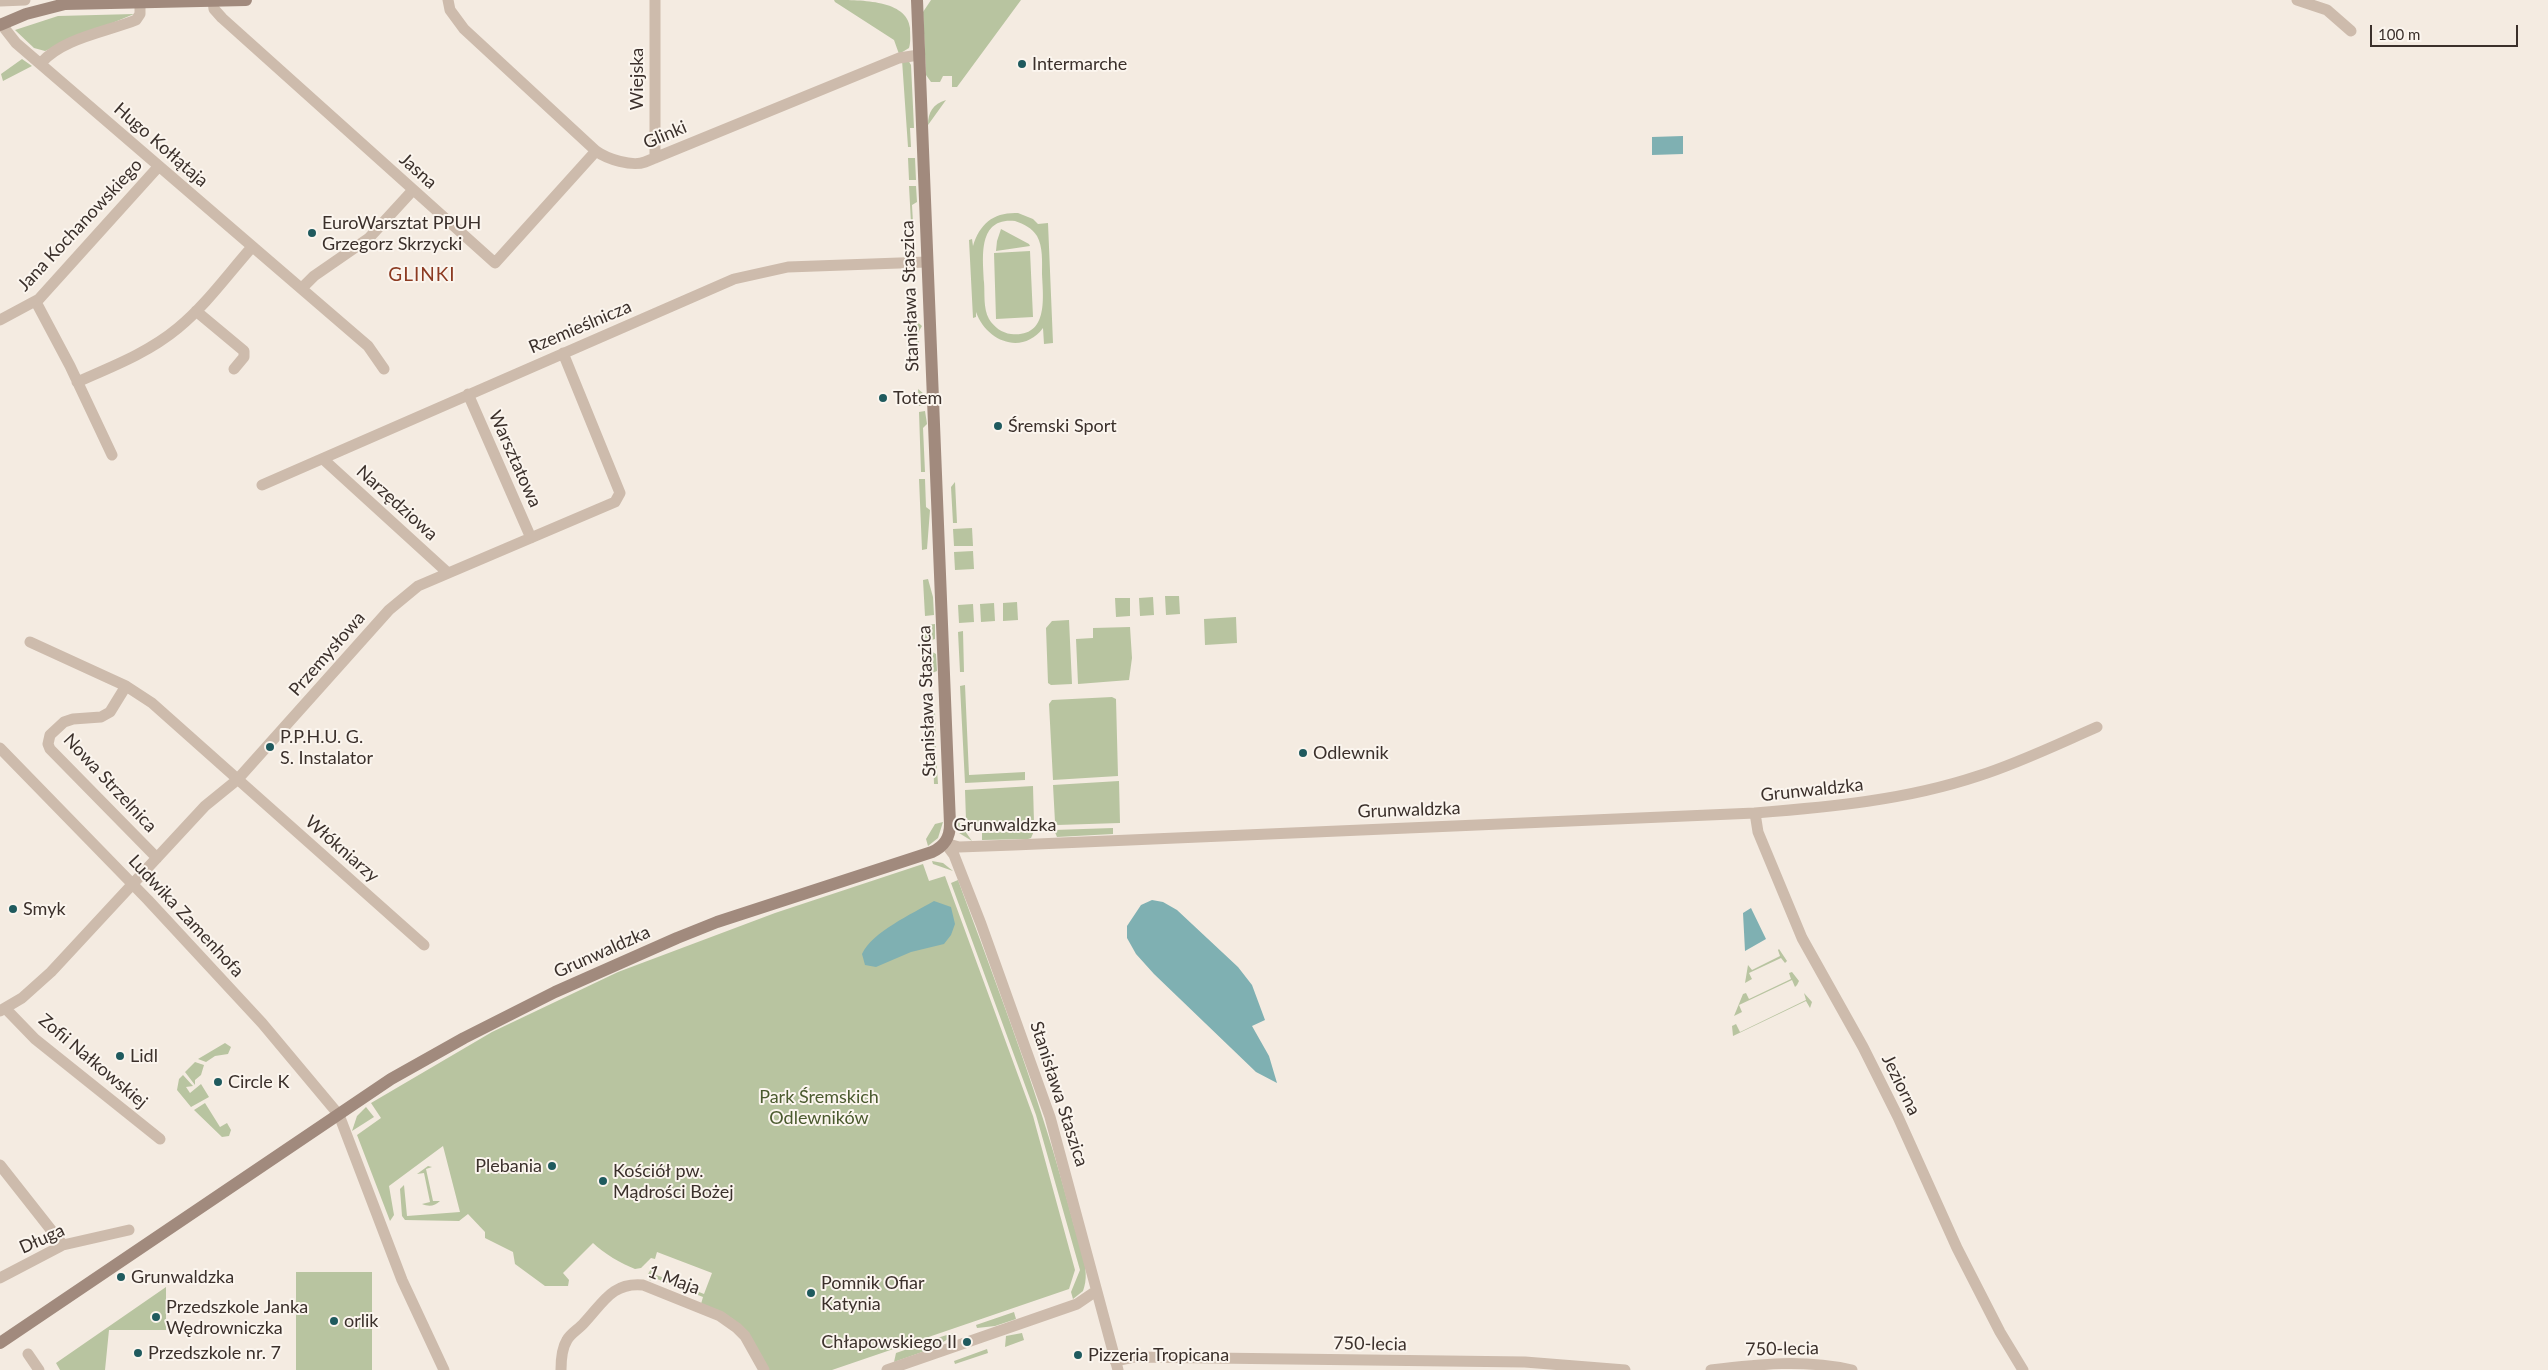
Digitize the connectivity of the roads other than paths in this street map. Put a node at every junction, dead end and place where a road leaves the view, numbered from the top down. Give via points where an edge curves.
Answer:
1 (0, 0) edge
2 (25, 0) edge
3 (246, 0) edge
4 (448, 0) edge
5 (655, 0) edge
6 (917, 0) edge
7 (2297, 0) edge
8 (213, 1) edge
9 (140, 2) junction
10 (1, 25) edge
11 (2351, 31) dead end
12 (919, 55) junction
13 (41, 64) junction
14 (596, 151) junction
15 (654, 158) junction
16 (159, 166) junction
17 (413, 190) junction
18 (252, 247) junction
19 (926, 262) junction
20 (302, 288) junction
21 (36, 302) junction
22 (196, 311) junction
23 (0, 320) edge
24 (563, 353) junction
25 (384, 369) dead end
26 (234, 370) dead end
27 (77, 382) junction
28 (468, 394) junction
29 (112, 455) dead end
30 (323, 459) junction
31 (262, 485) dead end
32 (531, 538) junction
33 (448, 573) junction
34 (30, 642) dead end
35 (126, 686) junction
36 (2097, 727) dead end
37 (0, 748) edge
38 (238, 780) junction
39 (1754, 813) junction
40 (945, 843) junction
41 (157, 858) junction
42 (133, 884) junction
43 (424, 945) dead end
44 (3, 1010) edge
45 (339, 1115) junction
46 (160, 1139) dead end
47 (0, 1165) edge
48 (129, 1230) dead end
49 (63, 1245) junction
50 (0, 1278) edge
51 (1096, 1291) junction
52 (0, 1343) edge
53 (28, 1354) dead end
54 (1116, 1365) edge
55 (913, 1366) edge
56 (39, 1370) edge
57 (444, 1370) edge
58 (561, 1370) edge
59 (764, 1370) edge
60 (887, 1370) edge
61 (1626, 1370) edge
62 (1711, 1370) edge
63 (1852, 1370) edge
64 (2023, 1370) edge

1 - 2 street
3 - 8 main road
4 - 14 street, Glinki via 450,10 464,29
5 - 15 street, Wiejska
6 - 12 main road, Stanisława Staszica
7 - 11 street via 2327,10
8 - 9 main road
8 - 17 street, Jasna via 214,9 222,18
9 - 10 main road via 58,6 26,14
9 - 13 street via 140,14 136,20 63,47
10 - 13 street, Hugo Kołłątaja
12 - 15 street, Glinki via 899,58
12 - 19 main road, Stanisława Staszica
13 - 16 street, Hugo Kołłątaja
14 - 15 street, Glinki via 636,164
14 - 17 street, Jasna via 495,263
16 - 18 street, Hugo Kołłątaja
16 - 21 street, Jana Kochanowskiego
17 - 20 street via 369,238
18 - 20 street, Hugo Kołłątaja
18 - 22 street
19 - 24 street, Rzemieślnicza via 788,267 761,271 734,279
19 - 40 main road, Stanisława Staszica via 950,824
20 - 25 street, Hugo Kołłątaja via 371,349
21 - 23 street, Jana Kochanowskiego
21 - 27 street
22 - 26 street via 244,350 244,357
22 - 27 street via 150,347
24 - 28 street, Rzemieślnicza
24 - 32 street, Przemysłowa via 620,493 608,507
27 - 29 street
28 - 30 street, Rzemieślnicza
28 - 32 street, Warsztatowa
30 - 31 street, Rzemieślnicza
30 - 33 street, Narzędziowa
32 - 33 street, Przemysłowa
33 - 38 street, Przemysłowa via 418,586 389,610
34 - 35 street
35 - 38 street via 152,703
35 - 41 street, Nowa Strzelnica via 110,712 101,717 73,718 64,722 50,735 48,744
36 - 39 street, Grunwaldzka via 2000,769 1957,782 1846,805
37 - 42 street, Ludwika Zamenhofa
38 - 41 street, Przemysłowa via 205,806
38 - 43 street, Włókniarzy
39 - 40 street, Grunwaldzka via 1004,845 959,846
39 - 64 street, Jeziorna via 1758,832 1799,930 1857,1035 1957,1248
40 - 45 main road, Grunwaldzka via 927,854 717,922 619,962 418,1063
40 - 51 street, Stanisława Staszica via 954,855 1045,1100 1073,1195
41 - 42 street, Przemysłowa
42 - 44 street, Przemysłowa via 51,972
42 - 45 street, Ludwika Zamenhofa via 262,1023
44 - 46 street, Zofii Nałkowskiej
45 - 52 main road, Grunwaldzka
45 - 57 street via 402,1280
47 - 49 street
48 - 49 street, Długa
49 - 50 street, Długa
51 - 54 street, Stanisława Staszica
51 - 55 street via 1077,1304
53 - 56 street
54 - 61 street, 750-lecia via 1134,1358 1524,1362
55 - 60 street
58 - 59 street, 1 Maja via 567,1340 605,1299 630,1284 643,1285 720,1316 745,1336
62 - 63 street, 750-lecia via 1783,1363 1818,1364

